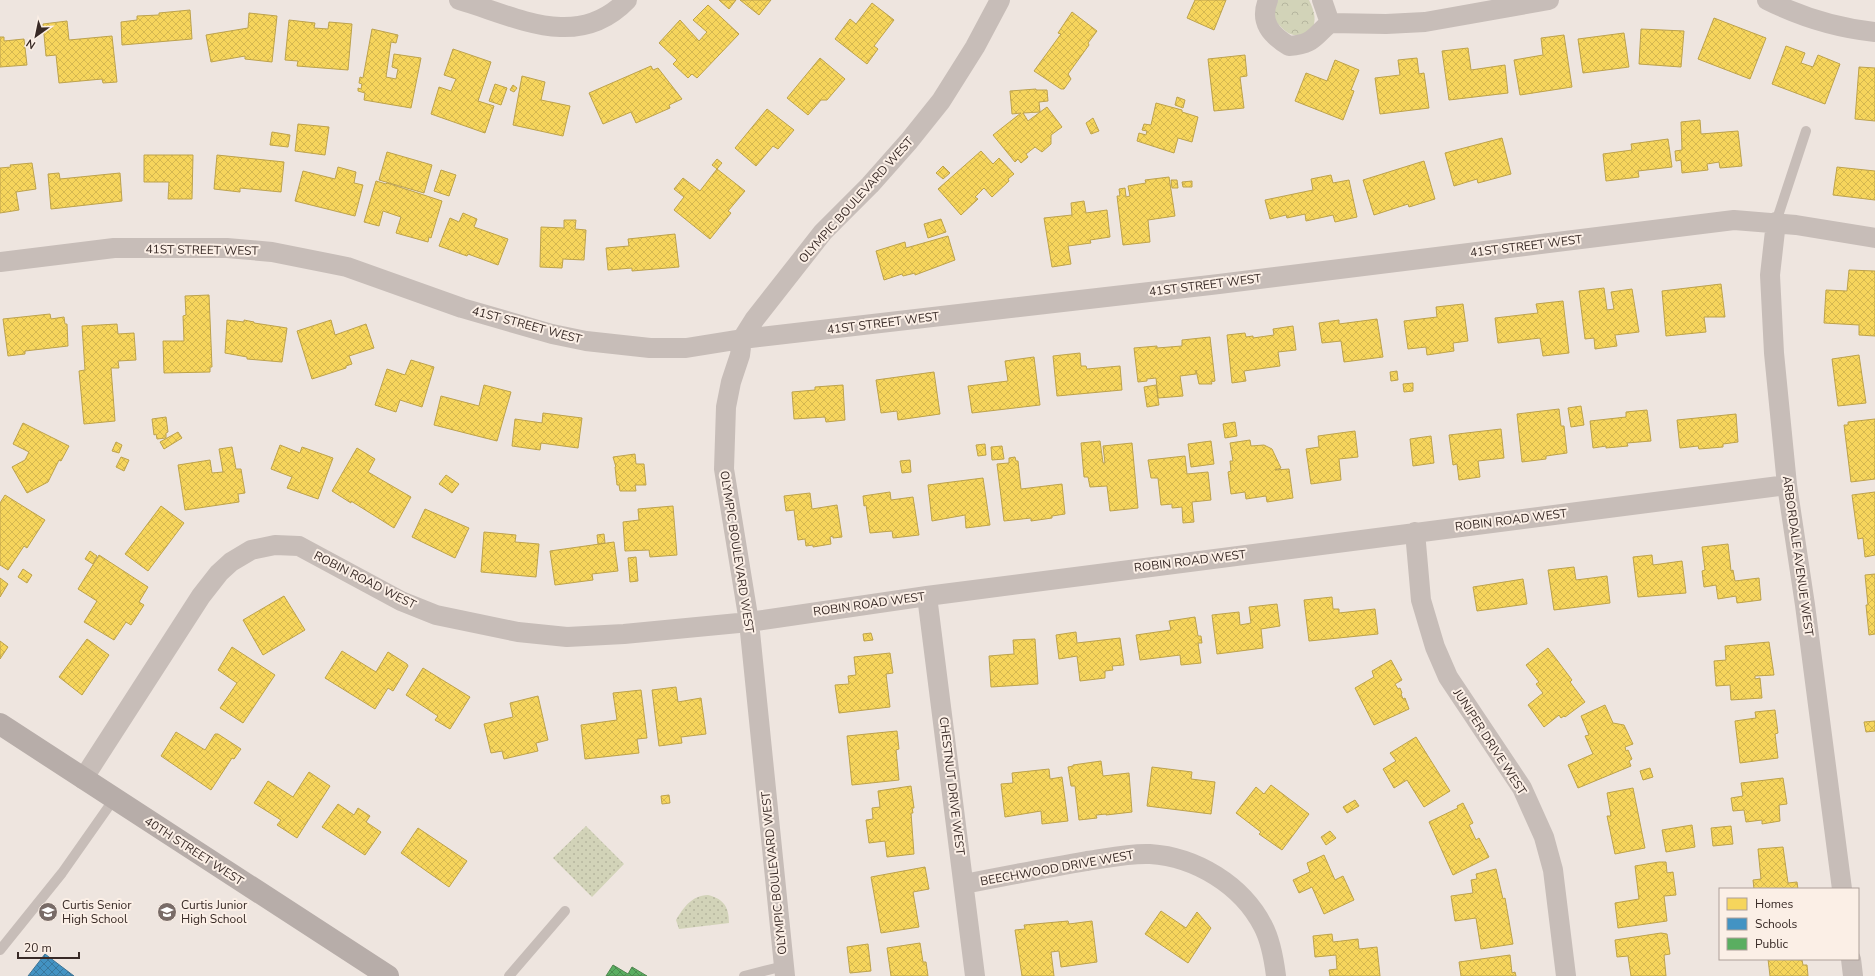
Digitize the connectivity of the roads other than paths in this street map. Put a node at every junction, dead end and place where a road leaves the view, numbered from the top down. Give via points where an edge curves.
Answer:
1 (459, 0) edge
2 (627, 0) edge
3 (1000, 0) edge
4 (1268, 0) edge
5 (1322, 0) edge
6 (1549, 0) edge
7 (1767, 0) edge
8 (1330, 23) junction
9 (1875, 32) edge
10 (1806, 131) dead end
11 (1776, 222) junction
12 (1875, 238) edge
13 (0, 262) edge
14 (742, 339) junction
15 (1787, 485) junction
16 (1415, 532) junction
17 (927, 596) junction
18 (749, 622) junction
19 (0, 724) edge
20 (83, 779) junction
21 (114, 799) junction
22 (964, 884) junction
23 (1842, 888) edge
24 (565, 911) dead end
25 (0, 950) edge
26 (1851, 960) edge
27 (784, 971) edge
28 (388, 976) edge
29 (509, 976) edge
30 (744, 976) edge
31 (975, 976) edge
32 (1276, 976) edge
33 (1566, 976) edge
34 (1853, 976) edge

1 - 2 street via 535,25 558,28 582,26 603,18
3 - 14 street, OLYMPIC BOULEVARD WEST via 941,101 870,185 823,232
4 - 8 street via 1265,11 1271,33 1289,46 1303,45 1315,39
5 - 8 street
6 - 8 street via 1425,22
7 - 9 street via 1810,18 1850,29
10 - 11 lane
11 - 12 street, 41ST STREET WEST
11 - 14 street, 41ST STREET WEST via 1734,220 1219,284
11 - 15 street, ARBORDALE AVENUE WEST via 1770,275 1774,353
13 - 14 street, 41ST STREET WEST via 114,248 227,248 272,252 347,267 462,308 586,341 650,348 686,348
14 - 18 street, OLYMPIC BOULEVARD WEST via 726,407 724,469
15 - 16 street, ROBIN ROAD WEST
15 - 23 street, ARBORDALE AVENUE WEST
16 - 17 street, ROBIN ROAD WEST
16 - 33 street, JUNIPER DRIVE WEST via 1422,600 1448,677 1522,788 1544,837 1553,870
17 - 18 street, ROBIN ROAD WEST
17 - 22 street, CHESTNUT DRIVE WEST
18 - 20 street, ROBIN ROAD WEST via 567,637 518,632 436,615 401,601 299,546 275,545 251,550 219,573 201,596
18 - 27 street, OLYMPIC BOULEVARD WEST
19 - 20 street, 40TH STREET WEST
20 - 21 street, 40TH STREET WEST
21 - 25 lane via 62,873
21 - 28 street, 40TH STREET WEST
22 - 31 street, CHESTNUT DRIVE WEST
22 - 32 street, BEECHWOOD DRIVE WEST via 1128,854 1170,856 1215,876 1233,888 1247,902 1268,938
24 - 29 lane
26 - 34 street
27 - 30 lane

